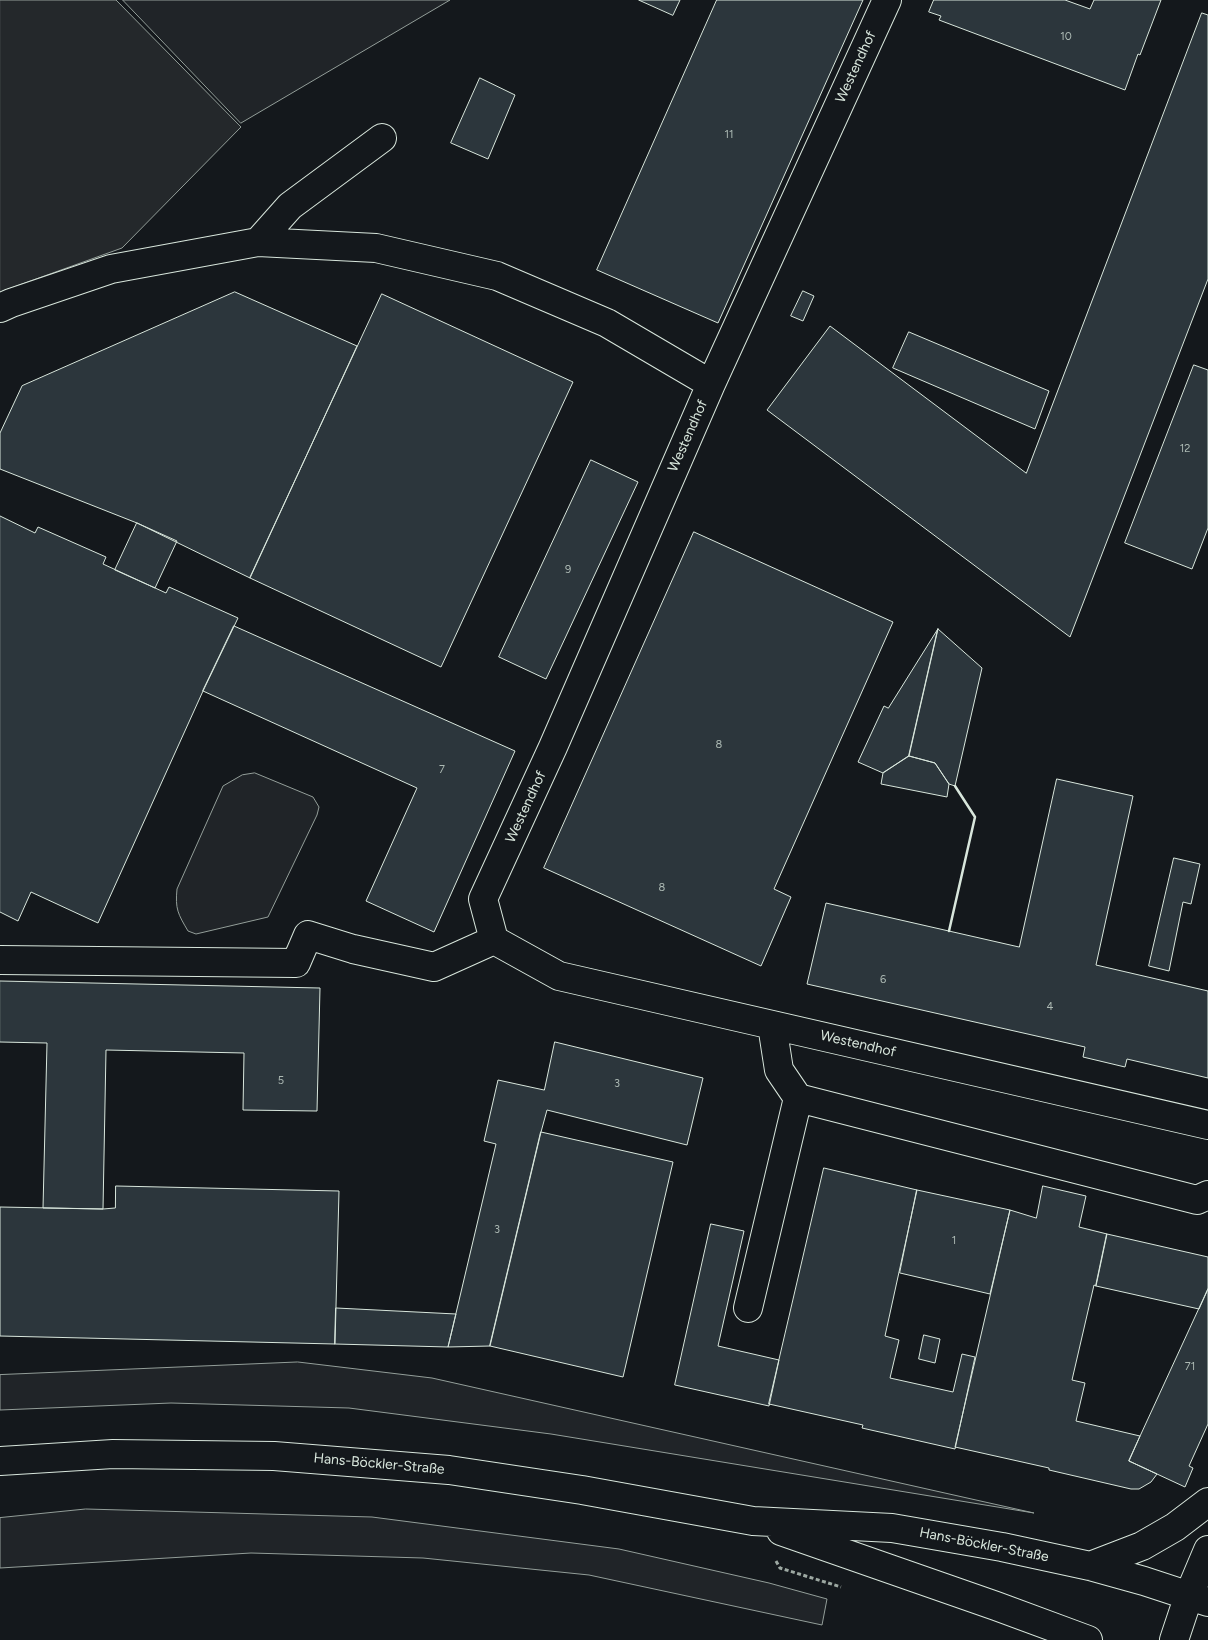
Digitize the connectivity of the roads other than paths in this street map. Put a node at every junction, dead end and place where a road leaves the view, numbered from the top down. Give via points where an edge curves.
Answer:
1 (887, 0) edge
2 (382, 138) dead end
3 (258, 242) junction
4 (0, 308) edge
5 (711, 384) junction
6 (494, 940) junction
7 (0, 960) edge
8 (772, 1025) junction
9 (798, 1098) junction
10 (1208, 1124) edge
11 (1208, 1195) edge
12 (748, 1308) dead end
13 (0, 1461) edge
14 (1208, 1502) edge
15 (753, 1521) junction
16 (1208, 1550) edge
17 (1090, 1566) junction
18 (1199, 1599) edge
19 (996, 1606) junction
20 (1031, 1640) edge
21 (1088, 1640) edge
22 (1174, 1640) edge

1 - 5 main road, Westendhof
2 - 3 main road via 290,206
3 - 4 main road via 111,270
3 - 5 main road via 376,248 497,276 607,323
5 - 6 main road, Westendhof via 483,899
6 - 7 main road via 434,967 353,949 308,934 296,963
6 - 8 main road, Westendhof via 559,976
8 - 9 main road via 779,1070
8 - 10 main road, Westendhof
9 - 11 main road via 1197,1200
9 - 12 main road
13 - 15 main road, Hans-Böckler-Straße via 113,1454 293,1457 450,1470
14 - 17 main road via 1142,1546
15 - 17 main road, Hans-Böckler-Straße via 892,1528
15 - 19 main road, Hans-Böckler-Straße
16 - 18 main road
17 - 18 main road, Hans-Böckler-Straße
18 - 22 main road
19 - 20 main road
19 - 21 main road, Hans-Böckler-Straße

